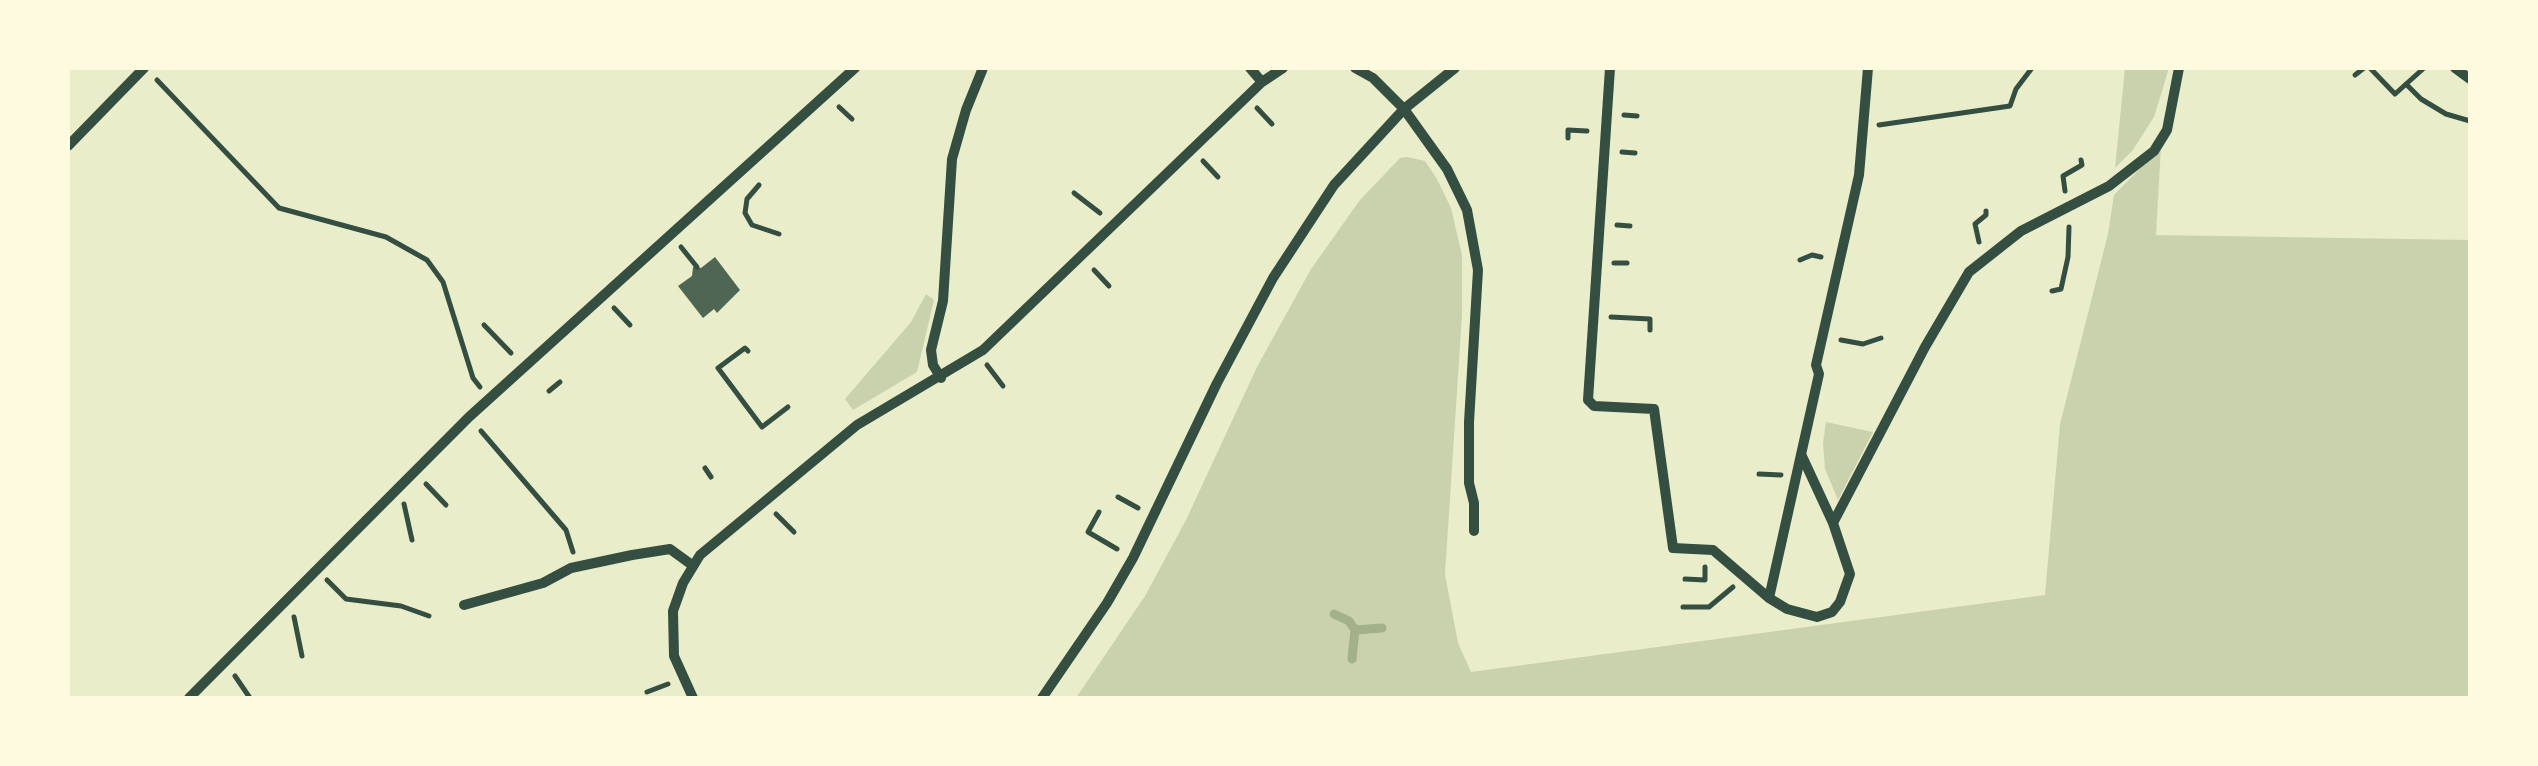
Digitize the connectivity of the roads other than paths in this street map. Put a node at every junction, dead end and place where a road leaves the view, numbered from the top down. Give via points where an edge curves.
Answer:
1 (144, 68) edge
2 (855, 68) edge
3 (983, 68) edge
4 (1250, 68) edge
5 (1282, 68) edge
6 (1355, 68) edge
7 (1455, 68) edge
8 (1610, 68) edge
9 (1868, 68) edge
10 (2179, 68) edge
11 (2456, 68) edge
12 (2470, 79) edge
13 (1262, 82) junction
14 (1404, 109) junction
15 (68, 146) edge
16 (941, 378) junction
17 (1801, 454) junction
18 (1833, 523) junction
19 (1474, 530) dead end
20 (692, 566) junction
21 (1769, 598) junction
22 (464, 605) dead end
23 (189, 698) edge
24 (693, 698) edge
25 (1042, 698) edge

1 - 15 street
2 - 23 street via 468,418
3 - 16 street via 952,159 943,301 932,350
4 - 13 street
5 - 13 street
6 - 14 street
7 - 14 street
8 - 21 street via 1588,400 1594,406 1654,409 1673,548 1713,550
9 - 17 street via 1859,175
10 - 18 street via 2167,130 2154,151 2109,186 2021,231 1969,272
11 - 12 street
13 - 16 street via 1017,321
14 - 19 street via 1455,183 1473,235
14 - 25 street via 1334,185 1273,278 1132,558
16 - 20 street via 837,440
17 - 18 street
17 - 21 street
18 - 21 street via 1850,574 1832,612 1818,617
20 - 22 street via 670,549 571,568
20 - 24 street via 672,622 674,656

